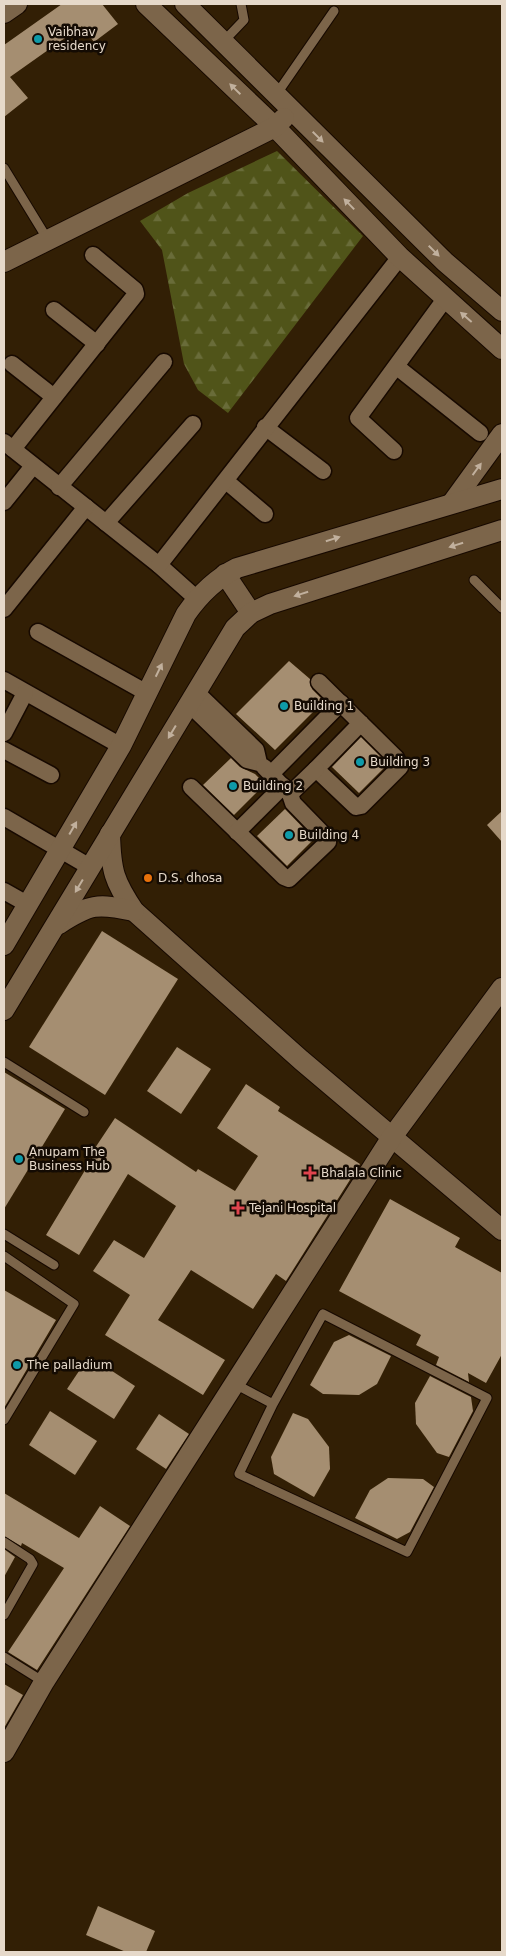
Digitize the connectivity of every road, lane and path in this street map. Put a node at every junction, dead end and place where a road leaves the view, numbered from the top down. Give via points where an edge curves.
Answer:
1 (17, 4) edge
2 (146, 4) edge
3 (185, 4) edge
4 (241, 4) edge
5 (334, 11) dead end
6 (4, 13) edge
7 (223, 42) junction
8 (276, 95) junction
9 (292, 110) junction
10 (275, 127) junction
11 (4, 168) edge
12 (48, 240) junction
13 (94, 255) dead end
14 (400, 257) junction
15 (4, 262) edge
16 (446, 299) junction
17 (54, 310) dead end
18 (502, 311) edge
19 (97, 344) junction
20 (502, 349) edge
21 (164, 362) dead end
22 (12, 364) dead end
23 (397, 367) junction
24 (54, 397) junction
25 (193, 424) dead end
26 (265, 427) junction
27 (480, 433) dead end
28 (502, 434) edge
29 (8, 445) edge
30 (394, 451) dead end
31 (33, 466) junction
32 (323, 470) dead end
33 (226, 481) junction
34 (59, 486) junction
35 (502, 489) edge
36 (4, 502) edge
37 (452, 503) junction
38 (86, 507) junction
39 (265, 514) dead end
40 (106, 523) junction
41 (502, 530) edge
42 (159, 565) junction
43 (225, 574) junction
44 (474, 580) dead end
45 (197, 599) junction
46 (502, 608) edge
47 (4, 609) edge
48 (251, 613) junction
49 (38, 632) dead end
50 (4, 680) edge
51 (319, 682) dead end
52 (25, 693) junction
53 (147, 693) junction
54 (193, 698) junction
55 (341, 703) junction
56 (361, 723) junction
57 (4, 733) edge
58 (121, 746) junction
59 (4, 750) edge
60 (265, 769) junction
61 (316, 769) junction
62 (51, 775) dead end
63 (191, 787) dead end
64 (287, 790) junction
65 (4, 817) edge
66 (237, 832) junction
67 (110, 834) junction
68 (62, 848) junction
69 (90, 866) junction
70 (4, 891) edge
71 (27, 904) junction
72 (134, 911) junction
73 (54, 928) junction
74 (4, 945) edge
75 (502, 988) edge
76 (4, 1010) edge
77 (4, 1062) edge
78 (84, 1112) dead end
79 (392, 1137) junction
80 (502, 1230) edge
81 (4, 1234) edge
82 (4, 1256) edge
83 (54, 1265) dead end
84 (235, 1384) junction
85 (273, 1404) junction
86 (4, 1420) edge
87 (4, 1542) edge
88 (4, 1614) edge
89 (4, 1657) edge
90 (44, 1682) junction
91 (4, 1752) edge

1 - 6 street
10 -> 2 street
3 - 7 street
4 - 7 lane via 244,20
5 - 8 lane
7 - 8 street
8 - 9 street
9 - 10 street
9 -> 18 street via 445,262
10 - 12 street
14 -> 10 street
11 - 12 lane
12 - 15 street
13 - 19 street via 136,294
14 - 16 street
14 - 26 street
20 -> 16 street
16 - 23 street
17 - 19 street
19 - 24 street
21 - 34 street
22 - 24 street
23 - 27 street
23 - 30 street via 358,418
24 - 29 street
25 - 40 street
26 - 32 street
26 - 33 street
37 -> 28 street
29 - 31 street
31 - 34 street
31 - 36 street
33 - 39 street
33 - 42 street
34 - 38 street
35 - 37 street
43 -> 37 street
38 - 40 street
38 - 47 street
40 - 42 street
41 -> 48 street via 270,604
42 - 45 street
43 - 45 street
43 - 48 street
44 - 46 lane
53 -> 45 street via 186,614
48 - 54 street via 235,628
49 - 53 street
50 - 52 street
51 - 55 street
52 - 57 street
52 - 58 street
53 - 58 street
54 - 60 street via 256,750
54 -> 67 street
55 - 56 street
55 - 60 street
56 - 61 street
56 - 61 street via 396,758 400,767 361,806 356,807
68 -> 58 street
59 - 62 street
60 - 64 street
61 - 64 street
63 - 66 street
64 - 66 street
64 - 66 street via 293,803 328,842 292,877 284,877
65 - 68 street
67 - 69 street
67 - 72 street via 110,863 116,885
68 - 69 street
68 - 71 street
69 -> 73 street
70 - 71 street
71 - 74 street
72 - 73 street via 106,905 84,908
72 - 79 street
73 - 76 street
75 - 79 street
77 - 78 lane
79 - 80 street
79 - 84 street
81 - 83 lane
82 - 86 lane via 74,1304
84 - 85 lane
84 - 90 street
85 - 85 lane via 323,1314 487,1398 407,1552 239,1474
87 - 88 lane via 33,1564
89 - 90 lane
90 - 91 street

